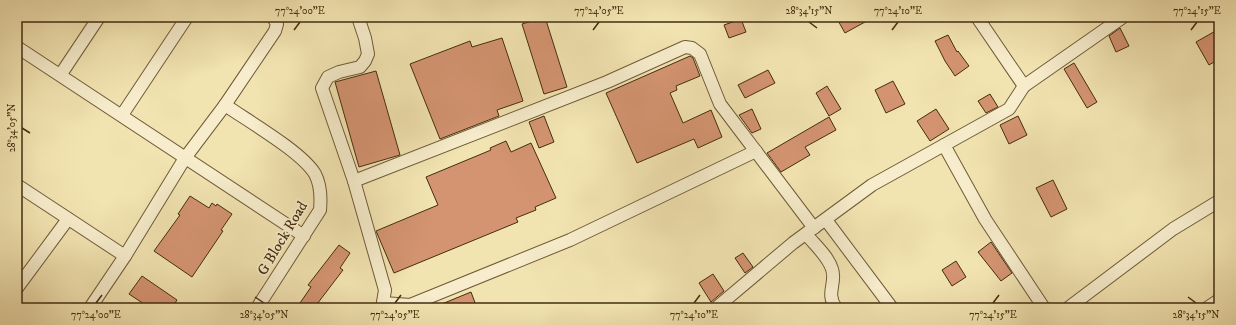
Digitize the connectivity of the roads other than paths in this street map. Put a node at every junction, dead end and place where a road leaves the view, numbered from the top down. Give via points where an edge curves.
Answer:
1 (99, 17) edge
2 (187, 17) edge
3 (273, 17) edge
4 (358, 17) edge
5 (977, 17) edge
6 (1123, 17) edge
7 (17, 47) edge
8 (61, 74) junction
9 (1024, 86) junction
10 (225, 106) junction
11 (122, 115) junction
12 (944, 145) junction
13 (756, 151) junction
14 (185, 158) junction
15 (354, 181) junction
16 (17, 185) edge
17 (1219, 201) edge
18 (68, 219) junction
19 (826, 220) junction
20 (810, 231) junction
21 (304, 236) junction
22 (125, 256) junction
23 (17, 288) edge
24 (383, 306) edge
25 (90, 308) edge
26 (257, 308) edge
27 (716, 308) edge
28 (836, 308) edge
29 (892, 308) edge
30 (1044, 308) edge
31 (1068, 308) edge

1 - 8 street
2 - 11 street
3 - 10 street via 277,24 274,31
4 - 15 street via 368,54 366,61 360,67 328,77 322,88
5 - 9 street
6 - 9 street
7 - 8 street
8 - 11 street
9 - 12 street via 1009,109
10 - 14 street
10 - 21 street, G Block Road via 295,154 315,175 321,200 320,210
11 - 14 street
12 - 19 street via 872,185
12 - 30 street via 985,219
13 - 15 street via 720,104 700,54 686,47 607,82
13 - 20 street
13 - 24 street via 548,249 410,305
14 - 21 street
14 - 22 street
15 - 24 street via 385,290
16 - 18 street
17 - 31 street via 1173,228
18 - 22 street
18 - 23 street
19 - 20 street
19 - 29 street
20 - 27 street
20 - 28 street via 833,270 830,294
21 - 26 street, G Block Road
22 - 25 street

